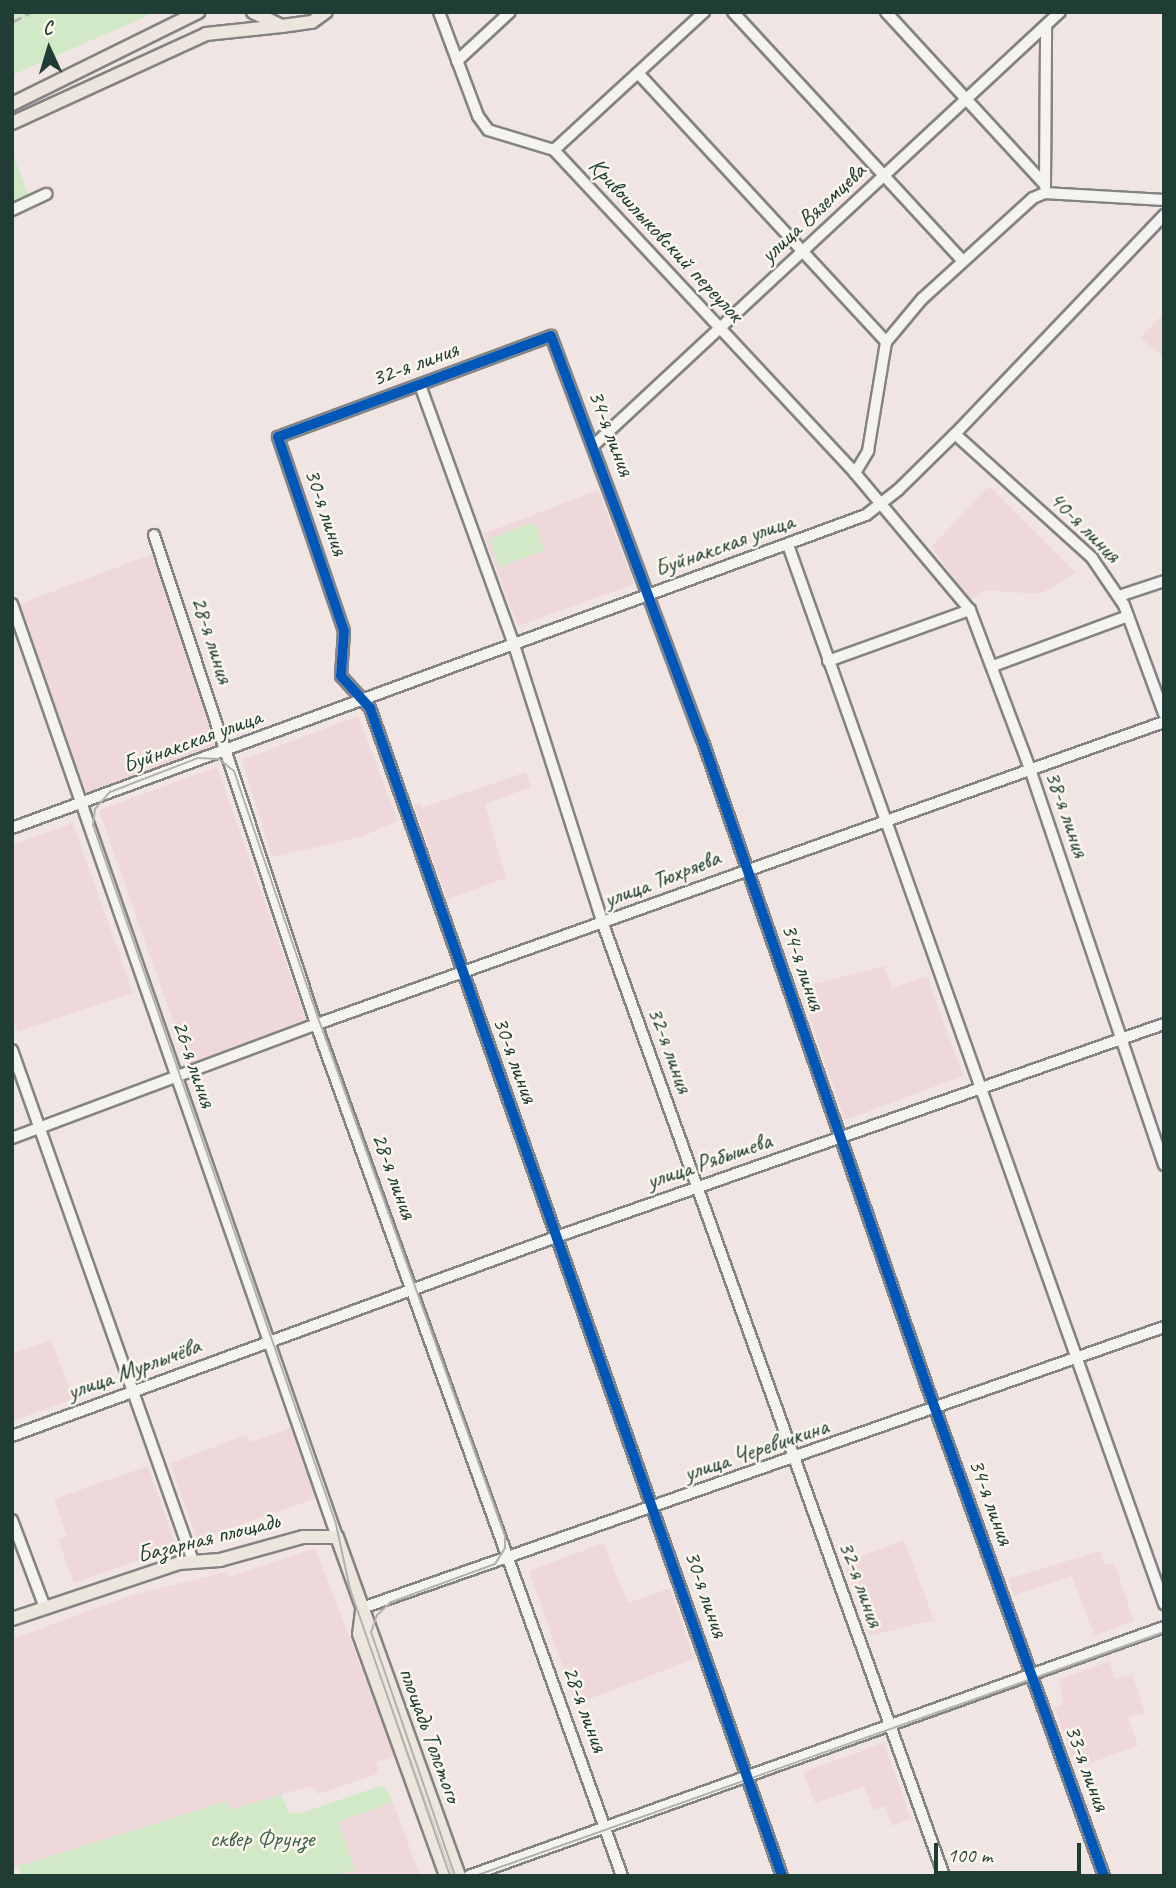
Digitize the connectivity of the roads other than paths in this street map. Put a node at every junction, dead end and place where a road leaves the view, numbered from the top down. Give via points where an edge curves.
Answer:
1 (198, 12) edge
2 (253, 12) edge
3 (326, 12) edge
4 (439, 12) edge
5 (510, 12) edge
6 (705, 12) edge
7 (733, 12) edge
8 (886, 12) edge
9 (1055, 14) edge
10 (282, 26) junction
11 (1046, 26) junction
12 (457, 61) junction
13 (638, 74) junction
14 (966, 101) junction
15 (12, 104) edge
16 (12, 123) edge
17 (554, 149) junction
18 (885, 176) junction
19 (1045, 189) junction
20 (47, 194) dead end
21 (1164, 200) edge
22 (12, 210) edge
23 (1164, 215) edge
24 (802, 250) junction
25 (963, 261) junction
26 (720, 330) junction
27 (886, 342) junction
28 (492, 358) joint
29 (420, 385) junction
30 (352, 409) joint
31 (955, 434) junction
32 (594, 445) junction
33 (855, 472) junction
34 (881, 503) junction
35 (154, 536) dead end
36 (788, 545) junction
37 (1164, 581) edge
38 (650, 595) junction
39 (1118, 596) junction
40 (12, 604) edge
41 (970, 610) junction
42 (1128, 616) junction
43 (514, 645) junction
44 (828, 662) junction
45 (993, 666) junction
46 (364, 702) junction
47 (1164, 714) edge
48 (1164, 722) edge
49 (224, 752) junction
50 (1030, 769) junction
51 (82, 804) junction
52 (883, 821) junction
53 (12, 828) edge
54 (747, 870) junction
55 (603, 924) junction
56 (461, 972) junction
57 (316, 1024) junction
58 (1164, 1024) edge
59 (1121, 1039) junction
60 (12, 1050) edge
61 (177, 1079) junction
62 (981, 1089) junction
63 (38, 1130) junction
64 (841, 1137) junction
65 (12, 1138) edge
66 (1164, 1166) edge
67 (697, 1188) junction
68 (556, 1237) junction
69 (413, 1291) junction
70 (1164, 1327) edge
71 (270, 1343) junction
72 (1077, 1359) junction
73 (132, 1391) junction
74 (935, 1410) junction
75 (12, 1436) edge
76 (794, 1459) junction
77 (654, 1507) junction
78 (12, 1520) edge
79 (337, 1537) junction
80 (510, 1559) junction
81 (193, 1561) junction
82 (1164, 1604) edge
83 (45, 1608) junction
84 (362, 1608) junction
85 (12, 1619) edge
86 (1164, 1627) edge
87 (1030, 1674) junction
88 (890, 1727) junction
89 (746, 1778) junction
90 (605, 1827) junction
91 (446, 1876) edge
92 (459, 1876) edge
93 (469, 1876) edge
94 (622, 1876) edge
95 (782, 1876) edge
96 (944, 1876) edge
97 (1104, 1876) edge

1 - 15 main road
2 - 10 main road
3 - 10 main road via 312,22
4 - 12 street, Кривошлыковский переулок
5 - 12 street
6 - 13 street
7 - 18 street
8 - 14 street
9 - 11 street, улица Вяземцева
10 - 16 main road via 206,34
11 - 14 street, улица Вяземцева
11 - 19 street
12 - 17 street, Кривошлыковский переулок via 488,130
13 - 17 street
13 - 24 street
14 - 18 street, улица Вяземцева
14 - 19 street
17 - 26 street, Кривошлыковский переулок
18 - 24 street, улица Вяземцева
18 - 25 street
19 - 21 street
19 - 25 street
20 - 22 street
23 - 31 street, Буйнакская улица
24 - 26 street, улица Вяземцева
24 - 27 street
25 - 27 street via 900,321
26 - 32 street, улица Вяземцева
26 - 33 street, Кривошлыковский переулок
27 - 33 street via 868,451
28 - 29 street, 32-я линия
28 - 32 street, 34-я линия via 551,336
29 - 30 street, 32-я линия
29 - 43 street, 32-я линия
30 - 46 street, 30-я линия via 278,437 344,631 341,676
31 - 34 street, Буйнакская улица
31 - 39 street, 40-я линия via 1092,558
32 - 38 street, 34-я линия
33 - 34 street, Кривошлыковский переулок
34 - 36 street, Буйнакская улица via 866,515
34 - 41 street, 38-я линия
35 - 49 street, 28-я линия
36 - 38 street, Буйнакская улица
36 - 44 street
37 - 39 street
38 - 43 street, Буйнакская улица
38 - 54 street, 34-я линия
39 - 42 street, 40-я линия
40 - 51 street, 26-я линия
41 - 44 street
41 - 45 street, 38-я линия
42 - 45 street
42 - 47 street, 40-я линия
43 - 46 street, Буйнакская улица
43 - 55 street, 32-я линия
44 - 52 street
45 - 50 street, 38-я линия
46 - 49 street, Буйнакская улица
46 - 56 street, 30-я линия
48 - 50 street, улица Тюхряева
49 - 51 street, Буйнакская улица
49 - 57 street, 28-я линия
50 - 52 street, улица Тюхряева
50 - 59 street, 38-я линия
51 - 53 street, Буйнакская улица
51 - 61 street, 26-я линия
52 - 54 street, улица Тюхряева
52 - 62 street
54 - 55 street, улица Тюхряева
54 - 64 street, 34-я линия
55 - 56 street, улица Тюхряева
55 - 67 street, 32-я линия
56 - 57 street, улица Тюхряева
56 - 68 street, 30-я линия
57 - 61 street, улица Тюхряева
57 - 69 street, 28-я линия
58 - 59 street, улица Рябышева
59 - 62 street, улица Рябышева
59 - 66 street, 38-я линия
60 - 63 street
61 - 63 street, улица Тюхряева
61 - 71 street, 26-я линия
62 - 64 street, улица Рябышева
62 - 72 street
63 - 65 street, улица Тюхряева
63 - 73 street
64 - 67 street, улица Рябышева
64 - 74 street, 34-я линия
67 - 68 street, улица Рябышева
67 - 76 street, 32-я линия
68 - 69 street, улица Рябышева
68 - 77 street, 30-я линия
69 - 71 street, улица Рябышева
69 - 80 street, 28-я линия
70 - 72 street, улица Черевичкина
71 - 73 street, улица Мурлычёва
71 - 79 street, 26-я линия
72 - 74 street, улица Черевичкина
72 - 82 street
73 - 75 street, улица Мурлычёва
73 - 81 street
74 - 76 street, улица Черевичкина
74 - 87 street, 34-я линия
76 - 77 street, улица Черевичкина
76 - 88 street, 32-я линия
77 - 80 street, улица Черевичкина
77 - 89 street, 30-я линия
78 - 83 street
79 - 81 main road, Базарная площадь via 303,1537 220,1560
79 - 84 main road, площадь Толстого
80 - 84 street, улица Черевичкина
80 - 90 street, 28-я линия
81 - 83 main road, Базарная площадь
83 - 85 main road, Базарная площадь
84 - 91 main road, площадь Толстого via 359,1634
84 - 92 main road, площадь Толстого
86 - 87 street
87 - 88 street
87 - 97 street, 33-я линия
88 - 89 street
88 - 96 street, 32-я линия
89 - 90 street
89 - 95 street, 30-я линия
90 - 93 street
90 - 94 street, 28-я линия

